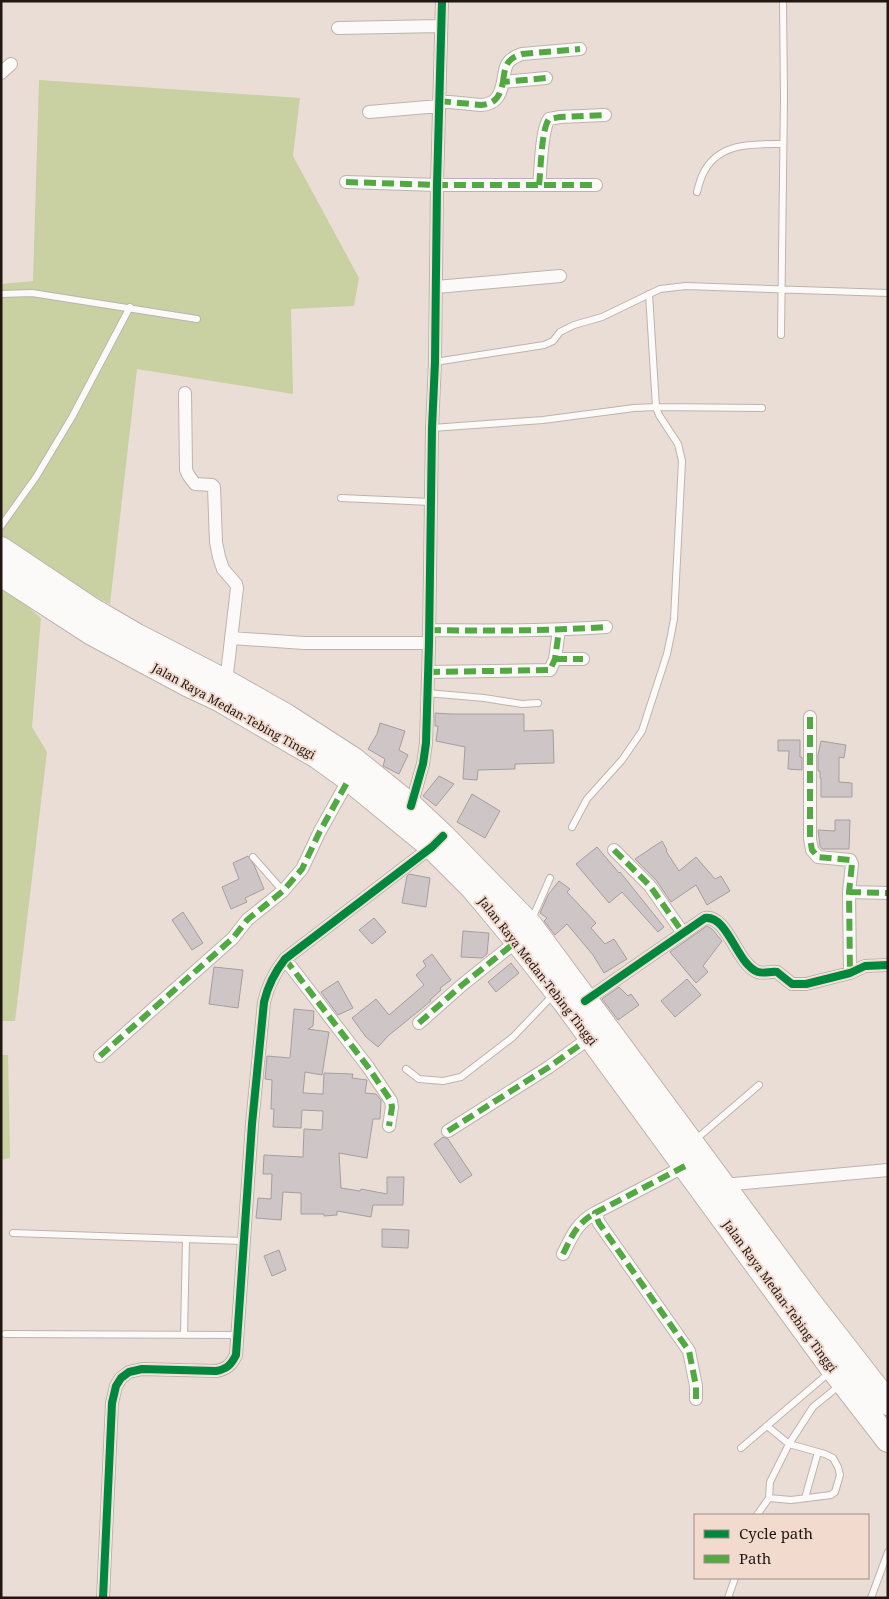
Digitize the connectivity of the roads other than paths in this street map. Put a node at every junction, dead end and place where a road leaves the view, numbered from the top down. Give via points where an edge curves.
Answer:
1 (442, 1) edge
2 (783, 1) edge
3 (441, 26) junction
4 (338, 28) dead end
5 (580, 49) dead end
6 (546, 78) dead end
7 (503, 82) junction
8 (439, 104) junction
9 (369, 112) dead end
10 (605, 115) dead end
11 (782, 144) junction
12 (346, 182) dead end
13 (437, 185) junction
14 (539, 185) junction
15 (596, 186) dead end
16 (697, 192) dead end
17 (560, 276) dead end
18 (436, 287) junction
19 (781, 290) junction
20 (888, 293) edge
21 (1, 294) edge
22 (649, 294) junction
23 (130, 307) junction
24 (197, 319) dead end
25 (781, 335) dead end
26 (435, 362) junction
27 (185, 393) dead end
28 (656, 407) junction
29 (762, 408) dead end
30 (432, 428) junction
31 (341, 498) dead end
32 (430, 502) junction
33 (1, 526) edge
34 (1, 549) edge
35 (1, 574) edge
36 (606, 627) dead end
37 (559, 630) junction
38 (429, 636) junction
39 (231, 638) junction
40 (556, 659) junction
41 (584, 659) dead end
42 (428, 672) junction
43 (226, 682) junction
44 (426, 694) junction
45 (538, 703) dead end
46 (810, 717) dead end
47 (349, 779) junction
48 (411, 806) junction
49 (572, 827) dead end
50 (438, 841) junction
51 (614, 850) dead end
52 (253, 857) dead end
53 (550, 878) dead end
54 (283, 891) junction
55 (850, 892) junction
56 (888, 892) edge
57 (524, 933) junction
58 (683, 933) junction
59 (285, 959) junction
60 (888, 965) edge
61 (850, 973) junction
62 (557, 991) junction
63 (585, 1001) junction
64 (419, 1023) dead end
65 (591, 1037) junction
66 (100, 1056) dead end
67 (406, 1069) dead end
68 (759, 1085) dead end
69 (389, 1126) dead end
70 (448, 1131) dead end
71 (692, 1144) junction
72 (685, 1166) junction
73 (888, 1170) edge
74 (723, 1185) junction
75 (595, 1214) junction
76 (13, 1233) dead end
77 (186, 1240) junction
78 (243, 1241) junction
79 (563, 1254) dead end
80 (5, 1334) dead end
81 (184, 1335) junction
82 (238, 1335) junction
83 (843, 1372) junction
84 (696, 1399) dead end
85 (888, 1403) edge
86 (767, 1426) junction
87 (888, 1440) edge
88 (789, 1444) junction
89 (741, 1448) dead end
90 (818, 1452) junction
91 (768, 1498) junction
92 (805, 1498) junction
93 (757, 1514) edge
94 (888, 1552) edge
95 (735, 1579) edge
96 (103, 1598) edge
97 (728, 1598) edge
98 (871, 1598) edge

1 - 3 street
2 - 11 lane
3 - 4 street
3 - 8 street
5 - 7 street via 514,57 506,66
6 - 7 street
7 - 8 street via 498,98 487,104
8 - 9 street
8 - 13 street
10 - 14 street via 560,117 546,122
11 - 16 lane via 752,144 732,148 716,156 704,172
11 - 19 lane
12 - 13 street
13 - 14 street
13 - 18 street
14 - 15 street
17 - 18 street
18 - 26 street
19 - 20 lane
19 - 22 lane via 686,286 660,289
19 - 25 lane
21 - 23 lane via 32,293
22 - 26 lane via 602,317 574,325 544,345
22 - 28 lane
23 - 24 lane
23 - 33 lane via 72,417 36,477
26 - 30 street
27 - 39 street via 186,470 195,484 214,487 219,557 223,569 237,588
28 - 29 lane
28 - 30 lane
28 - 49 lane via 678,444 682,461 671,635 642,731 622,760 587,799
30 - 32 street
31 - 32 lane
32 - 38 street
34 - 43 highway, Jalan Raya Medan-Tebing Tinggi via 89,608
35 - 47 highway, Jalan Raya Medan-Tebing Tinggi via 92,633 260,722
36 - 37 street
37 - 38 street
37 - 40 street
38 - 39 street via 304,643
38 - 42 street
39 - 43 street
40 - 41 street
40 - 42 street via 550,670
42 - 44 street
43 - 48 highway, Jalan Raya Medan-Tebing Tinggi via 354,760
44 - 45 lane
44 - 48 street via 426,743
46 - 55 street via 812,850 818,857 850,860
47 - 50 highway, Jalan Raya Medan-Tebing Tinggi
47 - 54 street via 307,862
48 - 50 highway, Jalan Raya Medan-Tebing Tinggi
50 - 57 highway, Jalan Raya Medan-Tebing Tinggi via 473,888
50 - 59 street
51 - 58 street via 650,886
52 - 54 lane
53 - 57 lane
54 - 66 street via 247,920 233,938
55 - 56 street
55 - 61 street
57 - 62 highway, Jalan Raya Medan-Tebing Tinggi
57 - 63 highway, Jalan Raya Medan-Tebing Tinggi
57 - 64 street
58 - 61 street via 705,918 712,917 724,929 749,967 760,973 777,972 792,984 806,984
58 - 63 street
59 - 69 street via 392,1102
59 - 78 street via 273,973 264,1002
60 - 61 street via 865,966
62 - 65 highway, Jalan Raya Medan-Tebing Tinggi
62 - 67 lane via 513,1037 461,1077 442,1081 419,1079
63 - 71 highway, Jalan Raya Medan-Tebing Tinggi
65 - 70 street
65 - 72 highway, Jalan Raya Medan-Tebing Tinggi
68 - 71 lane
71 - 74 highway, Jalan Raya Medan-Tebing Tinggi
72 - 75 street
72 - 83 highway, Jalan Raya Medan-Tebing Tinggi
73 - 74 street
74 - 83 highway, Jalan Raya Medan-Tebing Tinggi
75 - 79 street via 577,1227
75 - 84 street via 689,1351
76 - 77 lane
77 - 78 lane
77 - 81 lane
78 - 82 street
80 - 81 lane
81 - 82 lane
82 - 96 street via 236,1355 226,1369 142,1369 129,1372 116,1386 112,1403
83 - 85 highway, Jalan Raya Medan-Tebing Tinggi
83 - 86 lane
83 - 87 highway, Jalan Raya Medan-Tebing Tinggi
83 - 88 lane via 813,1407
86 - 88 lane
86 - 89 lane
88 - 90 lane
88 - 91 lane via 770,1482
90 - 92 lane
90 - 92 lane via 833,1458 840,1475 835,1492
91 - 92 lane
91 - 93 lane
94 - 98 lane
95 - 97 lane

